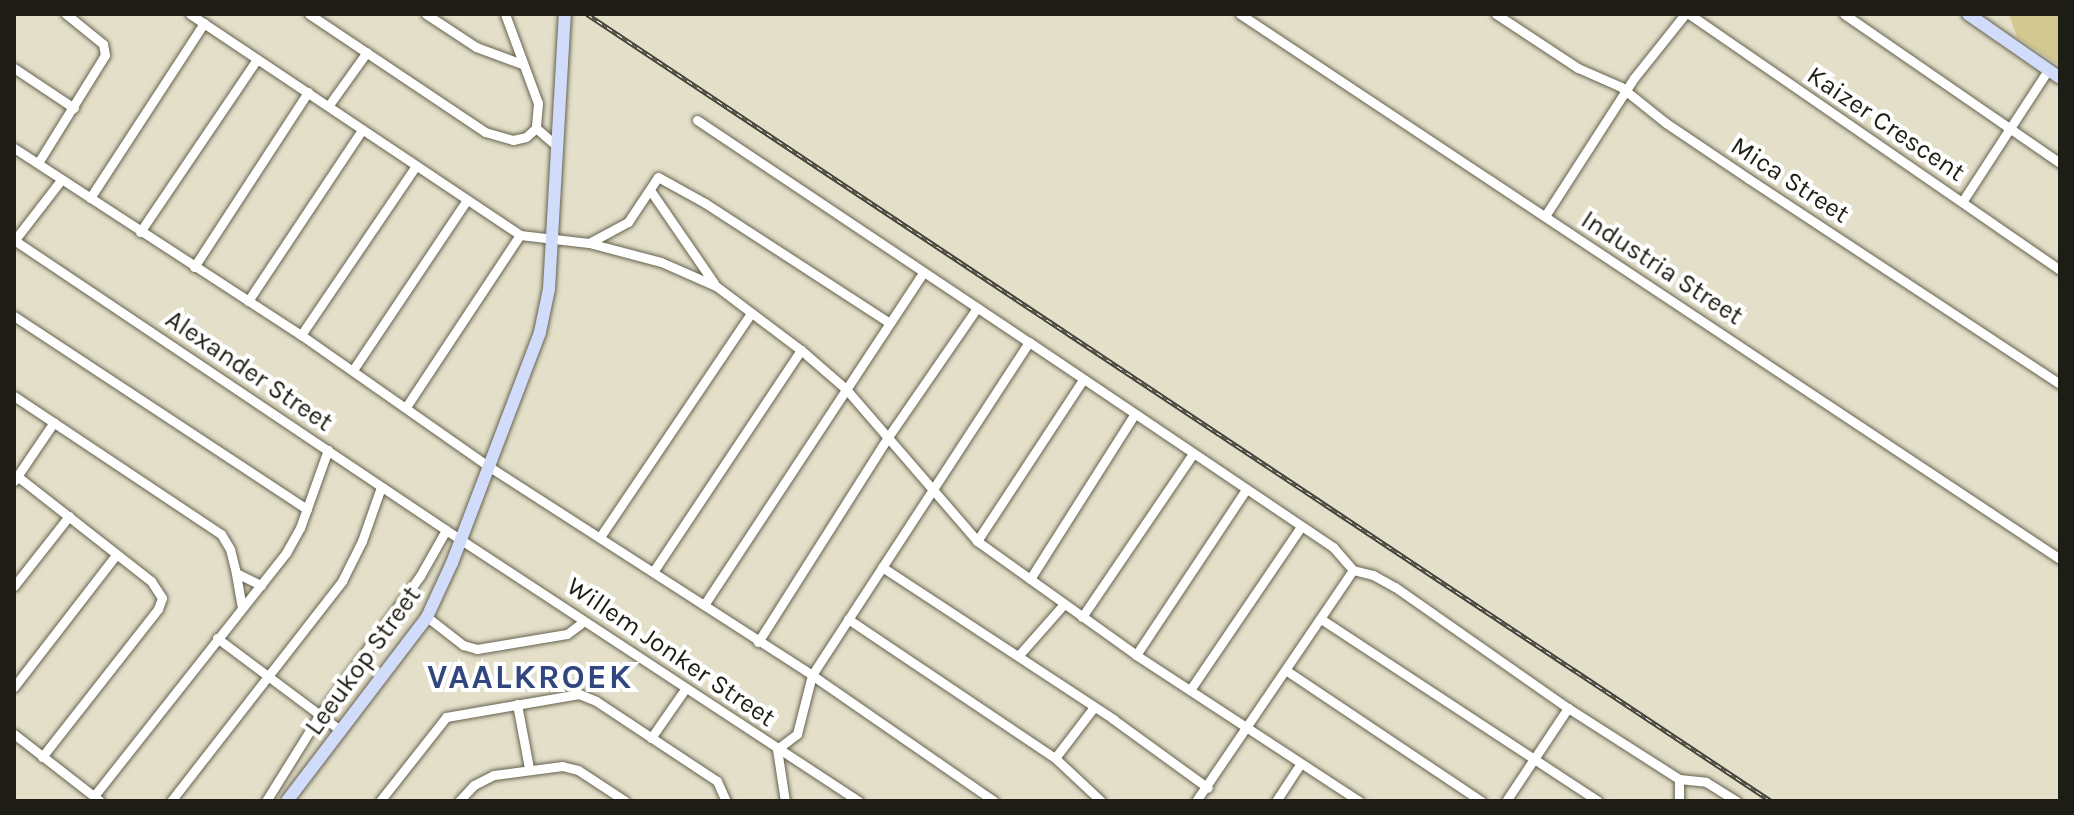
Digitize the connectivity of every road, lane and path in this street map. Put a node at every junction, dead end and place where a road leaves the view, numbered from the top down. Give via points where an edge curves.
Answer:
1 (66, 14) edge
2 (190, 14) edge
3 (309, 14) edge
4 (426, 14) edge
5 (505, 14) edge
6 (1240, 14) edge
7 (1496, 14) edge
8 (1687, 14) edge
9 (1844, 14) edge
10 (1968, 14) edge
11 (565, 18) edge
12 (204, 23) junction
13 (367, 52) junction
14 (257, 59) junction
15 (522, 64) junction
16 (14, 68) edge
17 (2048, 70) junction
18 (2060, 78) edge
19 (308, 92) junction
20 (1627, 92) junction
21 (329, 105) junction
22 (74, 108) junction
23 (697, 120) dead end
24 (536, 128) junction
25 (2012, 129) junction
26 (362, 130) junction
27 (557, 146) junction
28 (14, 148) edge
29 (38, 163) junction
30 (2060, 163) edge
31 (416, 166) junction
32 (61, 180) junction
33 (650, 190) junction
34 (90, 198) junction
35 (467, 200) junction
36 (1962, 202) junction
37 (1545, 216) junction
38 (140, 232) junction
39 (520, 235) junction
40 (552, 240) junction
41 (14, 241) edge
42 (589, 243) junction
43 (194, 267) junction
44 (2060, 270) edge
45 (923, 273) junction
46 (716, 286) junction
47 (248, 301) junction
48 (977, 308) junction
49 (751, 313) junction
50 (14, 316) edge
51 (888, 322) junction
52 (301, 335) junction
53 (1029, 342) junction
54 (801, 350) junction
55 (353, 370) junction
56 (1082, 381) junction
57 (2060, 384) edge
58 (846, 389) junction
59 (14, 396) edge
60 (406, 407) junction
61 (1134, 415) junction
62 (54, 422) junction
63 (888, 437) junction
64 (328, 450) junction
65 (1192, 455) junction
66 (488, 466) junction
67 (16, 478) edge
68 (381, 487) junction
69 (933, 488) junction
70 (1245, 491) junction
71 (307, 509) junction
72 (69, 516) junction
73 (1300, 528) junction
74 (446, 530) junction
75 (600, 537) junction
76 (460, 538) junction
77 (977, 541) junction
78 (116, 555) junction
79 (2060, 559) edge
80 (882, 567) junction
81 (1353, 570) junction
82 (653, 572) junction
83 (236, 573) junction
84 (1030, 579) junction
85 (261, 585) junction
86 (14, 586) edge
87 (1064, 604) junction
88 (704, 605) junction
89 (242, 608) junction
90 (427, 617) junction
91 (1082, 617) junction
92 (848, 619) junction
93 (1321, 619) junction
94 (584, 621) junction
95 (217, 638) junction
96 (758, 642) junction
97 (1019, 655) junction
98 (1136, 655) junction
99 (1287, 671) junction
100 (812, 675) junction
101 (267, 678) junction
102 (14, 687) edge
103 (685, 689) junction
104 (1190, 690) junction
105 (517, 704) junction
106 (1094, 707) junction
107 (1568, 708) junction
108 (319, 716) junction
109 (1248, 728) junction
110 (340, 730) junction
111 (14, 734) edge
112 (651, 738) junction
113 (777, 749) junction
114 (42, 757) junction
115 (1055, 758) junction
116 (1534, 760) junction
117 (1301, 763) junction
118 (529, 768) junction
119 (1679, 779) junction
120 (1208, 788) junction
121 (845, 796) edge
122 (97, 799) edge
123 (1356, 800) edge
124 (171, 801) edge
125 (266, 801) edge
126 (287, 801) edge
127 (380, 801) edge
128 (459, 801) edge
129 (625, 801) edge
130 (726, 801) edge
131 (785, 801) edge
132 (859, 801) edge
133 (994, 801) edge
134 (1101, 801) edge
135 (1196, 801) edge
136 (1276, 801) edge
137 (1481, 801) edge
138 (1506, 801) edge
139 (1598, 801) edge
140 (1679, 801) edge
141 (1737, 801) edge

1 - 22 street via 97,37 106,51
2 - 12 street
3 - 13 street
4 - 15 street via 476,47
5 - 15 street
6 - 37 street, Industria Street
7 - 20 street, Mica Street via 1578,68
8 - 20 street
8 - 36 street, Kaizer Crescent
9 - 25 street
10 - 17 street
11 - 27 street, Leeukop Street
12 - 14 street
12 - 34 street
13 - 21 street
13 - 24 street via 496,138 526,137
14 - 19 street
14 - 38 street
15 - 24 street via 539,107
16 - 22 street
17 - 18 street
17 - 25 street
19 - 21 street
19 - 43 street
20 - 37 street
20 - 57 street, Mica Street
21 - 26 street
22 - 29 street
23 - 45 street
24 - 27 street
25 - 30 street
25 - 36 street
26 - 31 street
26 - 47 street
27 - 40 street, Leeukop Street
28 - 29 street
29 - 32 street
31 - 35 street
31 - 52 street
32 - 34 street
32 - 41 street
33 - 42 street via 628,222
33 - 46 street
33 - 51 street via 658,177 682,190
34 - 38 street
35 - 39 street
35 - 55 street
36 - 44 street, Kaizer Crescent
37 - 79 street, Industria Street
38 - 43 street
39 - 40 street
39 - 60 street
40 - 42 street
40 - 66 street, Leeukop Street via 545,317
41 - 64 street, Alexander Street
42 - 46 street via 661,262
43 - 47 street
45 - 48 street
45 - 51 street
46 - 49 street
47 - 52 street
48 - 53 street
48 - 63 street
49 - 54 street
49 - 75 street
50 - 71 street
51 - 58 street
52 - 55 street
53 - 56 street
53 - 69 street
54 - 58 street
54 - 82 street
55 - 60 street
56 - 61 street
56 - 77 street
58 - 63 street
58 - 88 street
59 - 62 street
60 - 66 street
61 - 65 street
61 - 84 street
62 - 67 street
62 - 83 street via 221,534
63 - 69 street
63 - 96 street
64 - 68 street, Alexander Street
64 - 71 street
65 - 70 street
65 - 91 street
66 - 75 street
66 - 76 street, Leeukop Street
67 - 72 street
68 - 74 street, Alexander Street
68 - 101 street via 347,573
69 - 77 street
69 - 80 street
70 - 73 street
70 - 98 street
71 - 85 street via 293,541
72 - 78 street
72 - 86 street
73 - 81 street via 1333,547
73 - 104 street
74 - 76 street, Alexander Street
74 - 108 street via 420,576
75 - 82 street
76 - 90 street, Leeukop Street
76 - 94 street, Willem Jonker Street
77 - 84 street
78 - 102 street
78 - 114 street via 158,588 160,605
80 - 92 street
80 - 97 street
81 - 93 street
81 - 107 street via 1395,587
82 - 88 street
83 - 85 street
83 - 89 street
84 - 87 street
85 - 89 street
87 - 91 street
87 - 97 street
88 - 96 street
89 - 95 street
90 - 94 street via 463,645 477,649 567,634
90 - 110 street, Leeukop Street
91 - 98 street
92 - 100 street
92 - 115 street
93 - 99 street
93 - 116 street
94 - 103 street, Willem Jonker Street
95 - 101 street
95 - 122 street
96 - 100 street
97 - 106 street
98 - 104 street
99 - 109 street
99 - 137 street
100 - 113 street via 797,734
100 - 133 street
101 - 108 street
101 - 124 street
103 - 112 street
103 - 113 street, Willem Jonker Street
104 - 109 street
105 - 112 street via 586,695
105 - 118 street
105 - 127 street via 446,717
106 - 115 street
106 - 120 street
107 - 116 street
107 - 119 street
108 - 110 street
108 - 125 street
109 - 117 street
109 - 120 street
110 - 126 street, Leeukop Street
111 - 114 street
112 - 130 street via 717,781
113 - 121 street, Willem Jonker Street
113 - 131 street
114 - 122 street
115 - 134 street
116 - 138 street
116 - 139 street
117 - 123 street
117 - 136 street
118 - 128 street via 487,777
118 - 129 street via 575,768
119 - 140 street
119 - 141 street via 1706,782
120 - 135 street
121 - 132 street, Willem Jonker Street

